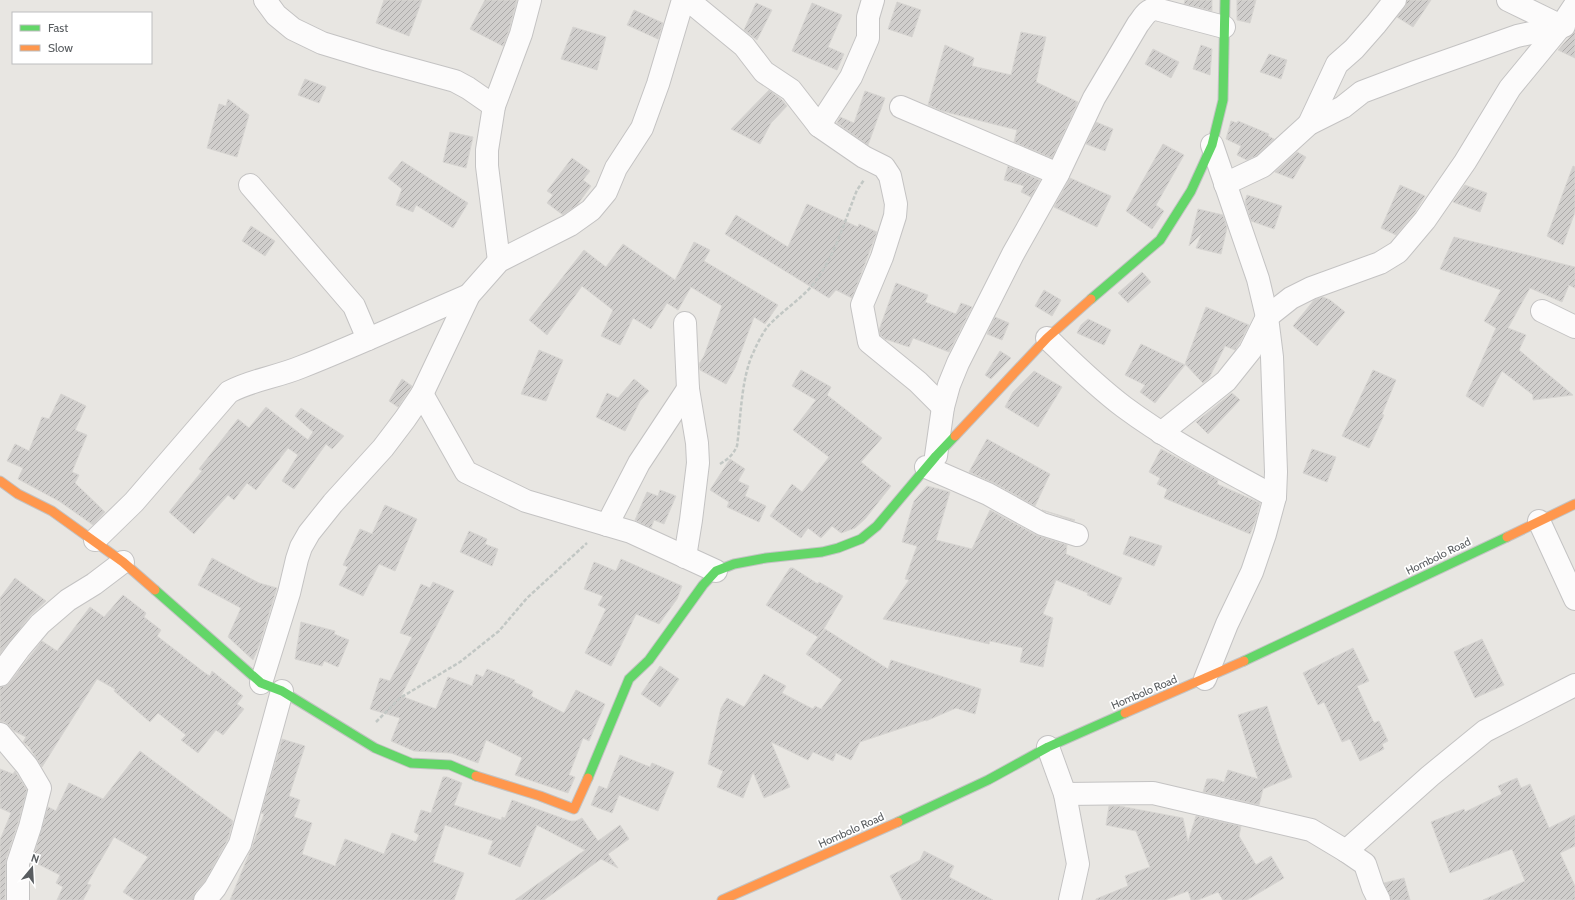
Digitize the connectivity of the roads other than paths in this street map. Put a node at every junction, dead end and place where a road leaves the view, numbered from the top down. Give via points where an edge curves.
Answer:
1 (265, 0) edge
2 (530, 0) edge
3 (683, 0) edge
4 (688, 0) edge
5 (873, 0) edge
6 (1225, 0) edge
7 (1395, 0) edge
8 (1508, 0) edge
9 (1575, 5) edge
10 (1224, 27) junction
11 (1568, 27) edge
12 (494, 106) junction
13 (901, 107) dead end
14 (1309, 124) junction
15 (819, 126) junction
16 (1212, 146) junction
17 (1058, 174) junction
18 (1225, 184) junction
19 (250, 185) dead end
20 (499, 261) junction
21 (469, 295) junction
22 (1542, 310) dead end
23 (1267, 317) junction
24 (685, 323) dead end
25 (1575, 327) edge
26 (1047, 338) junction
27 (368, 339) junction
28 (688, 389) junction
29 (422, 394) junction
30 (943, 407) junction
31 (1161, 433) junction
32 (931, 461) junction
33 (0, 481) edge
34 (1275, 497) junction
35 (1575, 504) edge
36 (1539, 521) junction
37 (607, 525) junction
38 (1077, 536) dead end
39 (95, 540) junction
40 (685, 557) junction
41 (124, 562) junction
42 (716, 571) junction
43 (1575, 599) edge
44 (0, 675) edge
45 (1205, 679) junction
46 (260, 683) junction
47 (1575, 685) edge
48 (282, 691) junction
49 (0, 734) edge
50 (1048, 747) junction
51 (1064, 794) junction
52 (1346, 851) junction
53 (18, 900) edge
54 (205, 900) edge
55 (722, 900) edge
56 (1070, 900) edge
57 (1379, 900) edge

1 - 12 street via 276,15 293,29 322,43 455,81
2 - 12 street via 521,34
3 - 20 street via 642,128 616,168 606,192 591,210 570,224
4 - 15 street via 744,46 764,72 791,90
5 - 15 street via 868,17 868,38 851,77
6 - 10 street
7 - 14 street via 1354,49 1337,64
8 - 11 street
9 - 11 street
10 - 16 street via 1223,100
10 - 17 street via 1156,9 1146,13 1094,98
11 - 14 street via 1517,36 1415,72 1362,92 1343,107
11 - 23 street via 1510,88 1426,220 1398,252 1380,262 1311,288 1291,298
12 - 20 street via 486,150
13 - 17 street
14 - 18 street via 1263,166
15 - 30 street via 864,157 884,167 890,176 896,204 895,216 862,305 869,342 918,382
16 - 18 street
16 - 26 street via 1191,191 1160,240
17 - 30 street via 1013,254 962,356
18 - 23 street via 1258,279
19 - 27 street via 354,306
20 - 21 street
21 - 27 street
21 - 29 street
22 - 25 street
23 - 31 street via 1250,352 1226,381
23 - 34 street via 1272,357
24 - 28 street
26 - 31 street via 1090,380 1124,408
26 - 32 street
27 - 39 street via 295,370 229,392 139,496
28 - 37 street via 639,463
28 - 40 street via 696,443 697,473
29 - 37 street via 466,472 526,501
29 - 46 street via 383,448 333,503 301,547
30 - 32 street
31 - 34 street
32 - 38 street via 1042,524
32 - 42 street via 876,526 861,539 822,552 766,558 734,564
33 - 39 street
34 - 45 street via 1252,572
35 - 36 street, Hombolo Road
36 - 43 street
36 - 45 street, Hombolo Road
37 - 40 street via 631,532
39 - 41 street
40 - 42 street
41 - 44 street via 68,600 40,624
41 - 46 street
42 - 48 street via 686,607 649,660 629,679 574,809 450,765 412,763 358,739
45 - 50 street, Hombolo Road
46 - 48 street
47 - 52 street via 1485,731
48 - 54 street via 240,844 215,888
49 - 53 street via 27,766 40,788 18,863
50 - 51 street
50 - 55 street, Hombolo Road via 988,780
51 - 52 street via 1154,793 1311,830
51 - 56 street via 1078,864
52 - 57 street via 1365,864

